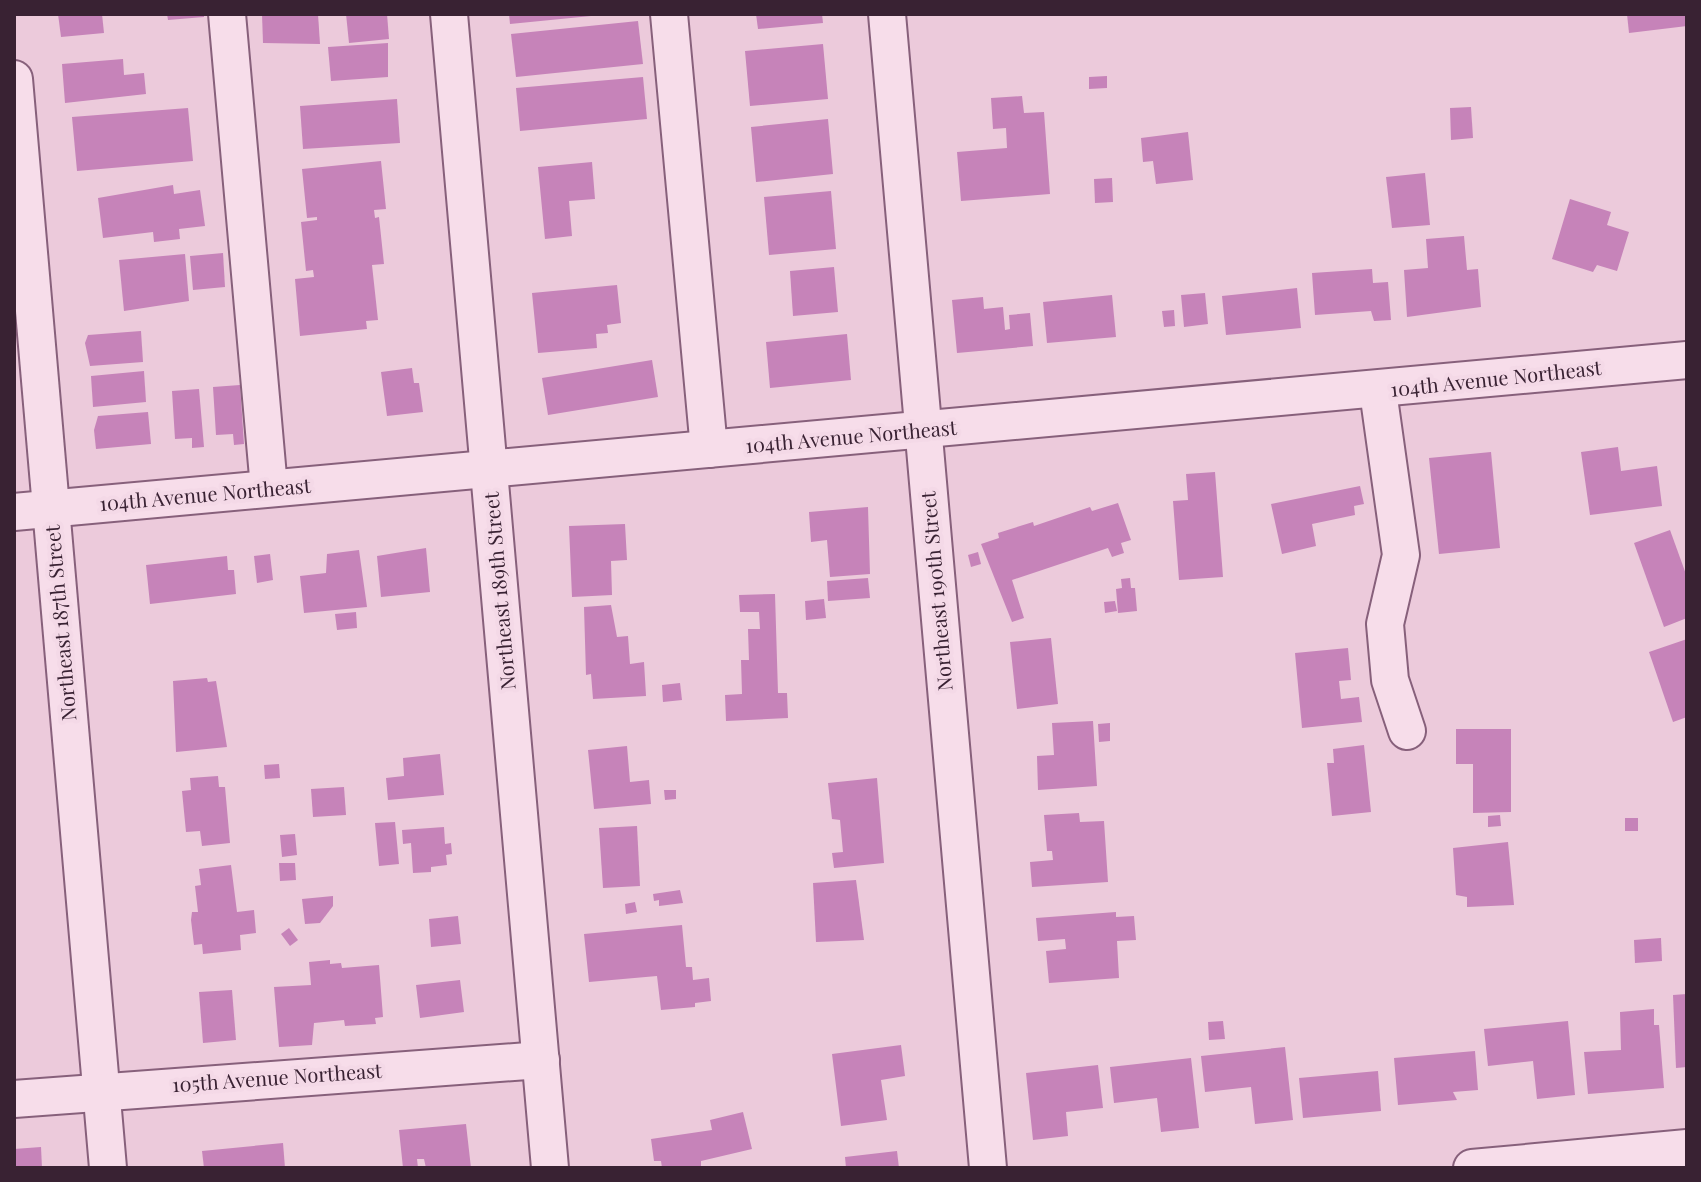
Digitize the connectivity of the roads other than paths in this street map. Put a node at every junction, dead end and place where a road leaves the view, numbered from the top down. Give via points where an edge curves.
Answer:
1 (227, 14) edge
2 (449, 14) edge
3 (669, 14) edge
4 (887, 14) edge
5 (14, 79) edge
6 (16, 125) edge
7 (1687, 360) edge
8 (1378, 391) junction
9 (922, 430) junction
10 (709, 449) junction
11 (490, 469) junction
12 (269, 488) junction
13 (51, 509) junction
14 (14, 512) edge
15 (1407, 731) dead end
16 (541, 1060) junction
17 (101, 1091) junction
18 (14, 1099) edge
19 (1687, 1148) edge
20 (108, 1168) edge
21 (550, 1168) edge
22 (988, 1168) edge
23 (1472, 1168) edge

1 - 12 street
2 - 11 street, Northeast 189th Street
3 - 10 street
4 - 9 street, Northeast 190th Street
5 - 6 street, Northeast 187th Street
6 - 13 street, Northeast 187th Street
7 - 8 street, 104th Avenue Northeast
8 - 9 street, 104th Avenue Northeast
8 - 15 street via 1401,555 1385,624 1390,680
9 - 10 street, 104th Avenue Northeast
9 - 22 street, Northeast 190th Street
10 - 11 street, 104th Avenue Northeast
11 - 12 street, 104th Avenue Northeast
11 - 16 street, Northeast 189th Street
12 - 13 street, 104th Avenue Northeast
13 - 14 street, 104th Avenue Northeast
13 - 17 street, Northeast 187th Street
16 - 17 street, 105th Avenue Northeast
16 - 21 street, Northeast 189th Street
17 - 18 street, 105th Avenue Northeast
17 - 20 street, Northeast 187th Street
19 - 23 street

